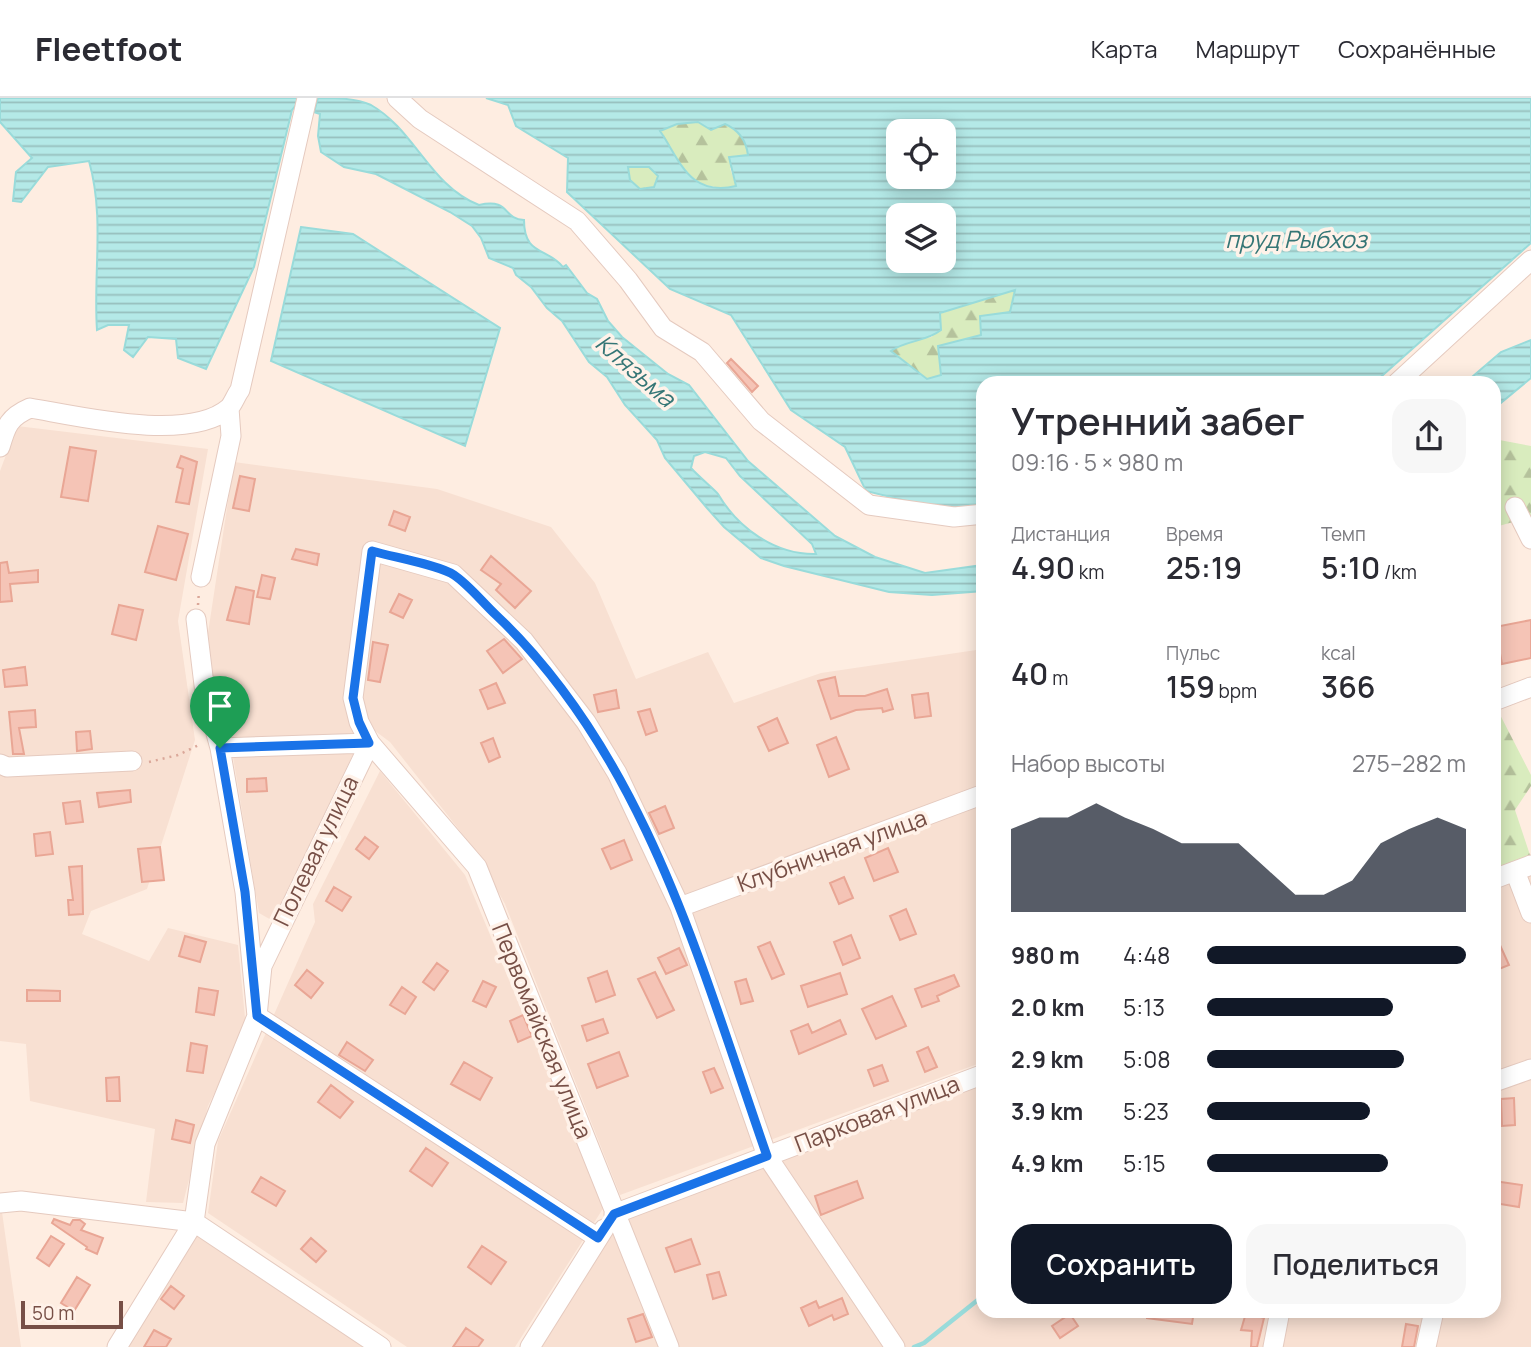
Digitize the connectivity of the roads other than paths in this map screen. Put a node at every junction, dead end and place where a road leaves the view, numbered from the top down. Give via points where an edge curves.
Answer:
1 (307, 98) edge
2 (397, 98) edge
3 (1531, 260) edge
4 (1405, 376) edge
5 (229, 408) junction
6 (0, 447) edge
7 (1515, 507) dead end
8 (976, 515) edge
9 (1531, 539) edge
10 (201, 577) road end
11 (196, 619) road end
12 (1531, 687) edge
13 (1501, 698) edge
14 (369, 743) junction
15 (219, 744) junction
16 (132, 761) road end
17 (0, 764) edge
18 (976, 797) edge
19 (1523, 868) edge
20 (1501, 876) edge
21 (680, 907) junction
22 (1531, 913) edge
23 (257, 1016) junction
24 (1531, 1069) edge
25 (976, 1077) edge
26 (1501, 1080) edge
27 (767, 1156) junction
28 (0, 1203) edge
29 (614, 1214) junction
30 (194, 1222) junction
31 (598, 1238) junction
32 (1279, 1318) edge
33 (1432, 1318) edge
34 (117, 1347) edge
35 (381, 1347) edge
36 (530, 1347) edge
37 (669, 1347) edge
38 (895, 1347) edge
39 (1273, 1347) edge
40 (1426, 1347) edge

1 - 5 street via 240,390
2 - 8 street via 420,119 577,221 663,328 702,352 761,421 869,505 954,517
3 - 4 street
5 - 6 street via 200,422 153,425 30,408 6,424
5 - 10 street via 231,436
7 - 9 street
11 - 15 street via 205,693
12 - 13 street
14 - 15 street
14 - 21 street, Первомайская улица via 353,698 372,551 453,574 524,641 586,722 617,773
14 - 23 street, Полевая улица via 271,943 262,967
14 - 29 street, Первомайская улица via 477,867
15 - 23 street via 245,892
16 - 17 street
18 - 21 street, Клубничная улица
19 - 20 street
19 - 22 street
21 - 27 street
23 - 30 street, Полевая улица via 205,1144
23 - 31 street
24 - 26 street
25 - 27 street, Парковая улица
27 - 29 street, Парковая улица
27 - 38 street
28 - 30 street via 21,1201
29 - 31 street
29 - 37 street, Первомайская улица
30 - 34 street, Полевая улица
30 - 35 street
31 - 36 street
32 - 39 street
33 - 40 street

